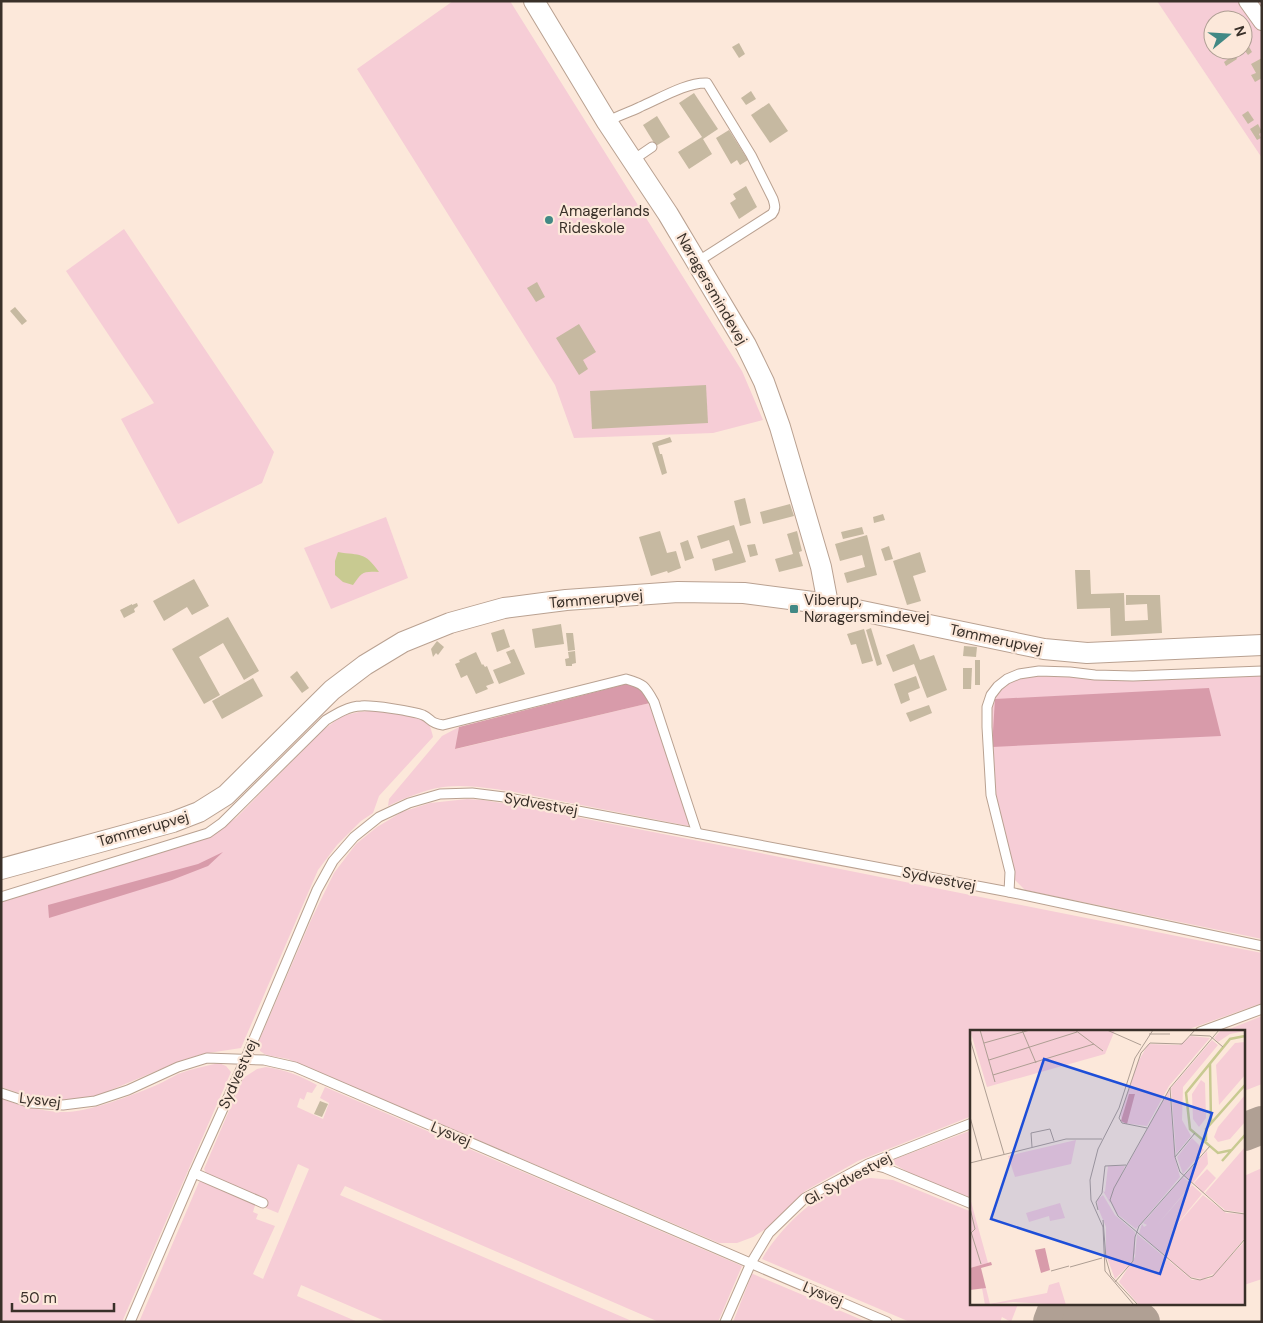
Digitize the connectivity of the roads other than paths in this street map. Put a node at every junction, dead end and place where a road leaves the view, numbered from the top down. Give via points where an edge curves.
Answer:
1 (534, 1) edge
2 (1248, 1) edge
3 (1262, 22) edge
4 (607, 122) junction
5 (652, 147) dead end
6 (633, 160) junction
7 (697, 262) junction
8 (828, 604) junction
9 (1262, 645) edge
10 (1262, 671) edge
11 (697, 833) junction
12 (1, 869) edge
13 (1009, 892) junction
14 (1, 897) edge
15 (1262, 946) edge
16 (1262, 1009) edge
17 (1205, 1030) edge
18 (245, 1060) junction
19 (1, 1093) edge
20 (970, 1124) edge
21 (868, 1164) junction
22 (194, 1173) junction
23 (263, 1203) dead end
24 (970, 1203) edge
25 (751, 1263) junction
26 (130, 1322) edge
27 (725, 1322) edge
28 (887, 1322) edge

1 - 4 street, Nøragersmindevej
2 - 3 street
4 - 6 street, Nøragersmindevej
4 - 7 lane via 689,85 707,83 751,155 773,199 775,210
5 - 6 lane
6 - 7 street, Nøragersmindevej
7 - 8 street, Nøragersmindevej via 764,382 821,567
8 - 9 street, Tømmerupvej via 1053,650 1087,653
8 - 12 street, Tømmerupvej via 744,594 678,592 513,607 450,623 403,642 358,670 332,690 226,795 199,812
10 - 13 lane via 1134,676 1039,671 1019,674 998,686 987,707 986,727 991,795 1010,872
11 - 13 lane, Sydvestvej
11 - 14 lane via 654,702 647,689 626,680 443,725 434,724 423,715 397,710 360,706 343,711 326,720 222,824 208,833
11 - 18 lane, Sydvestvej via 472,792 440,794 408,803 380,817 354,837 333,861 317,890
13 - 15 lane, Sydvestvej
16 - 17 lane
18 - 19 lane, Lysvej via 207,1058 95,1101 31,1103
18 - 22 lane, Sydvestvej
18 - 25 lane, Lysvej via 264,1060 295,1067
20 - 21 lane, Gl. Sydvestvej
21 - 24 lane
21 - 25 lane, Gl. Sydvestvej via 805,1198 769,1233
22 - 23 lane
22 - 26 lane, Sydvestvej
25 - 27 lane, Gl. Sydvestvej
25 - 28 lane, Lysvej

